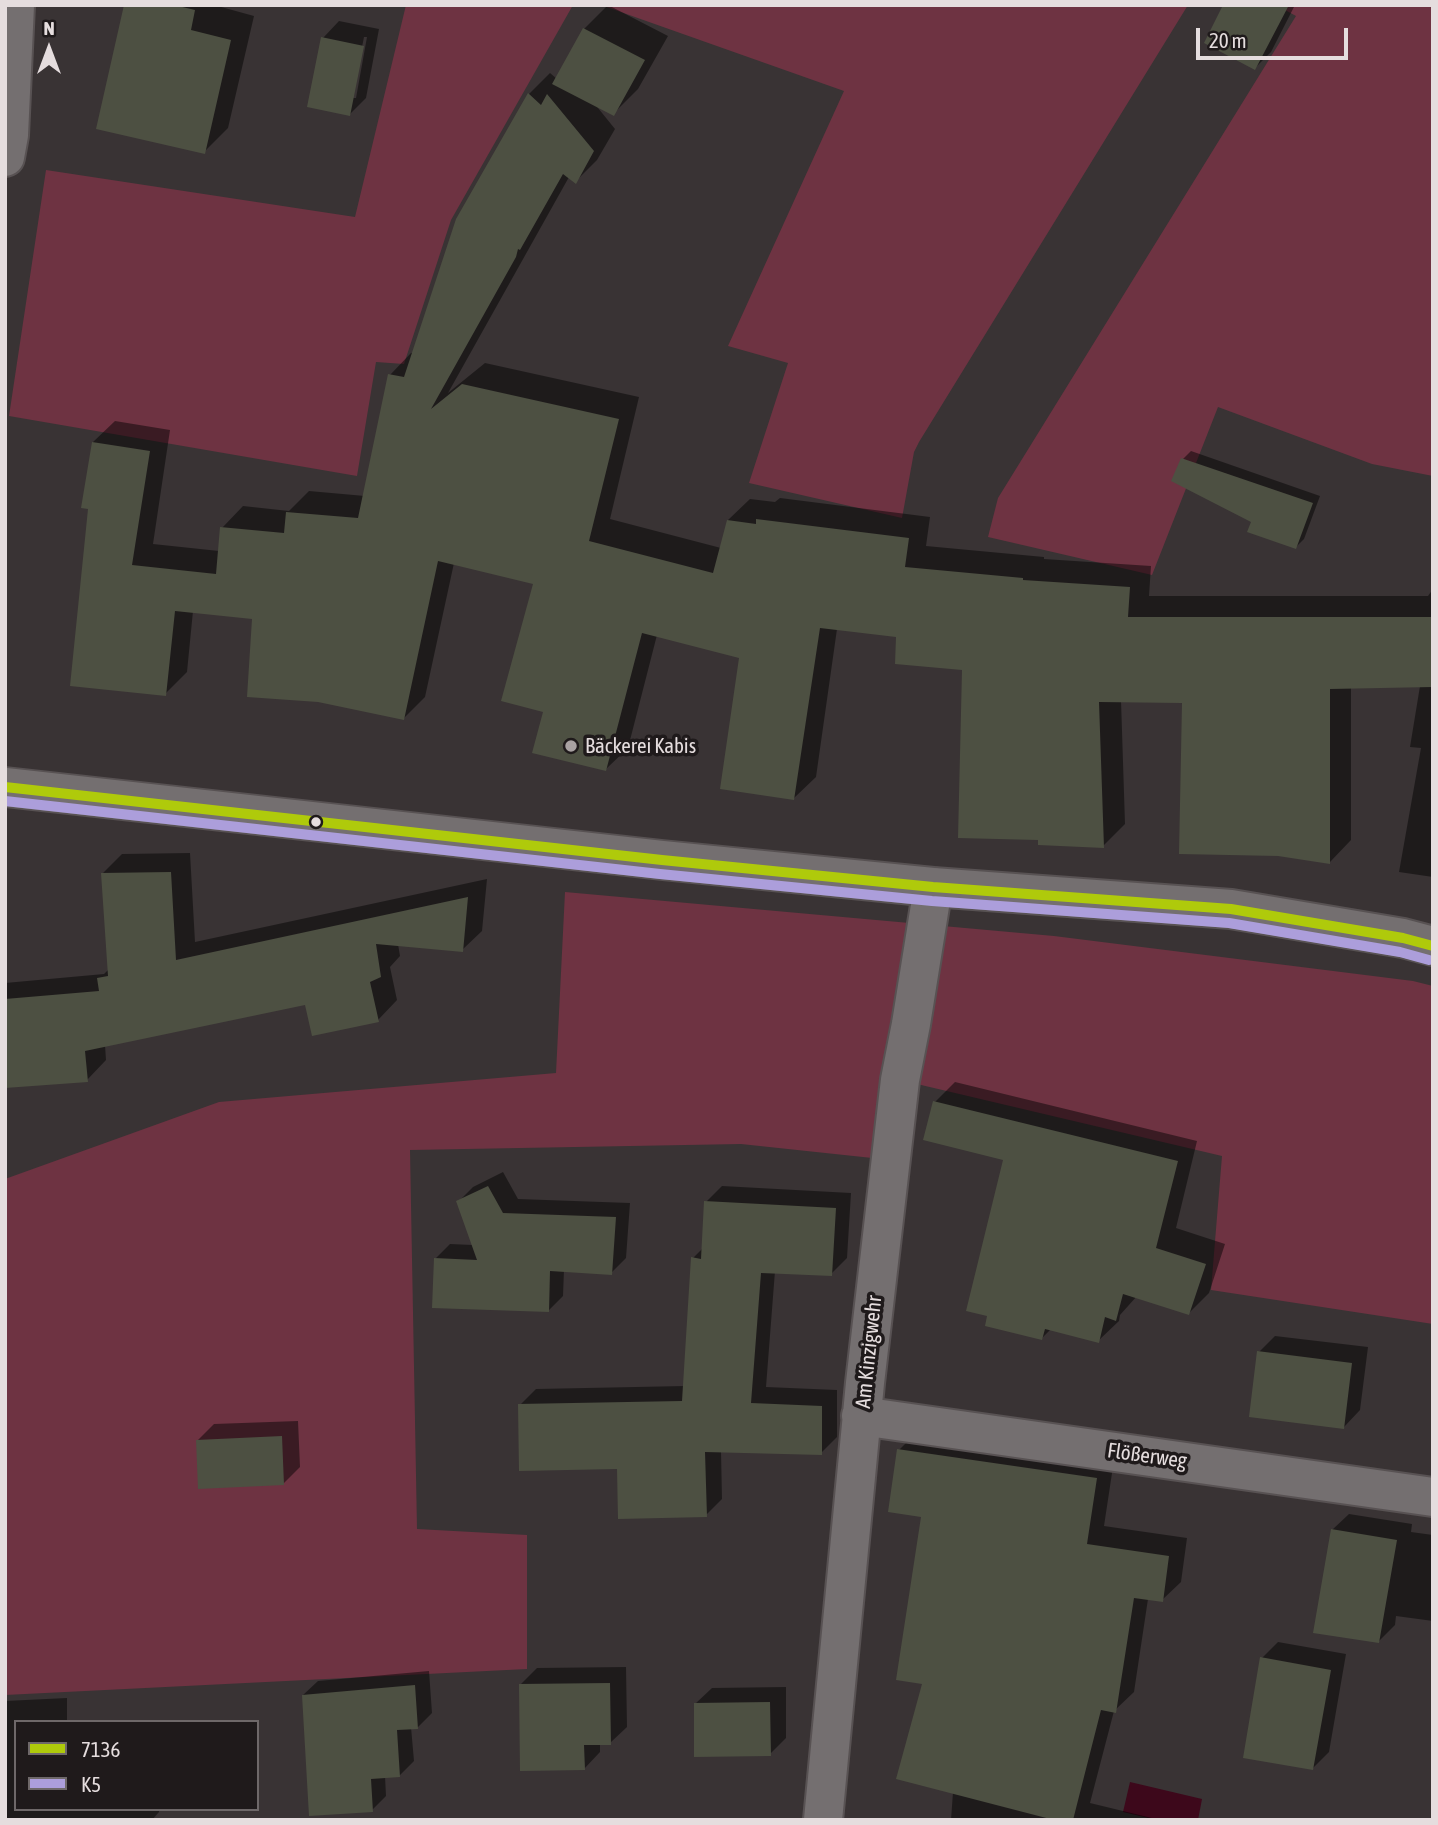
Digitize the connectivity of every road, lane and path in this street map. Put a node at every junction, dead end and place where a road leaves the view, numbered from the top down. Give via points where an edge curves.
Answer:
1 (15, 5) edge
2 (5, 157) edge
3 (5, 787) edge
4 (933, 887) junction
5 (1433, 946) edge
6 (861, 1416) junction
7 (1433, 1497) edge
8 (823, 1820) edge

1 - 2 street
3 - 4 street
4 - 5 street via 1231,909
4 - 6 street, Am Kinzigwehr via 900,1080
6 - 7 street, Flößerweg
6 - 8 street, Am Kinzigwehr

